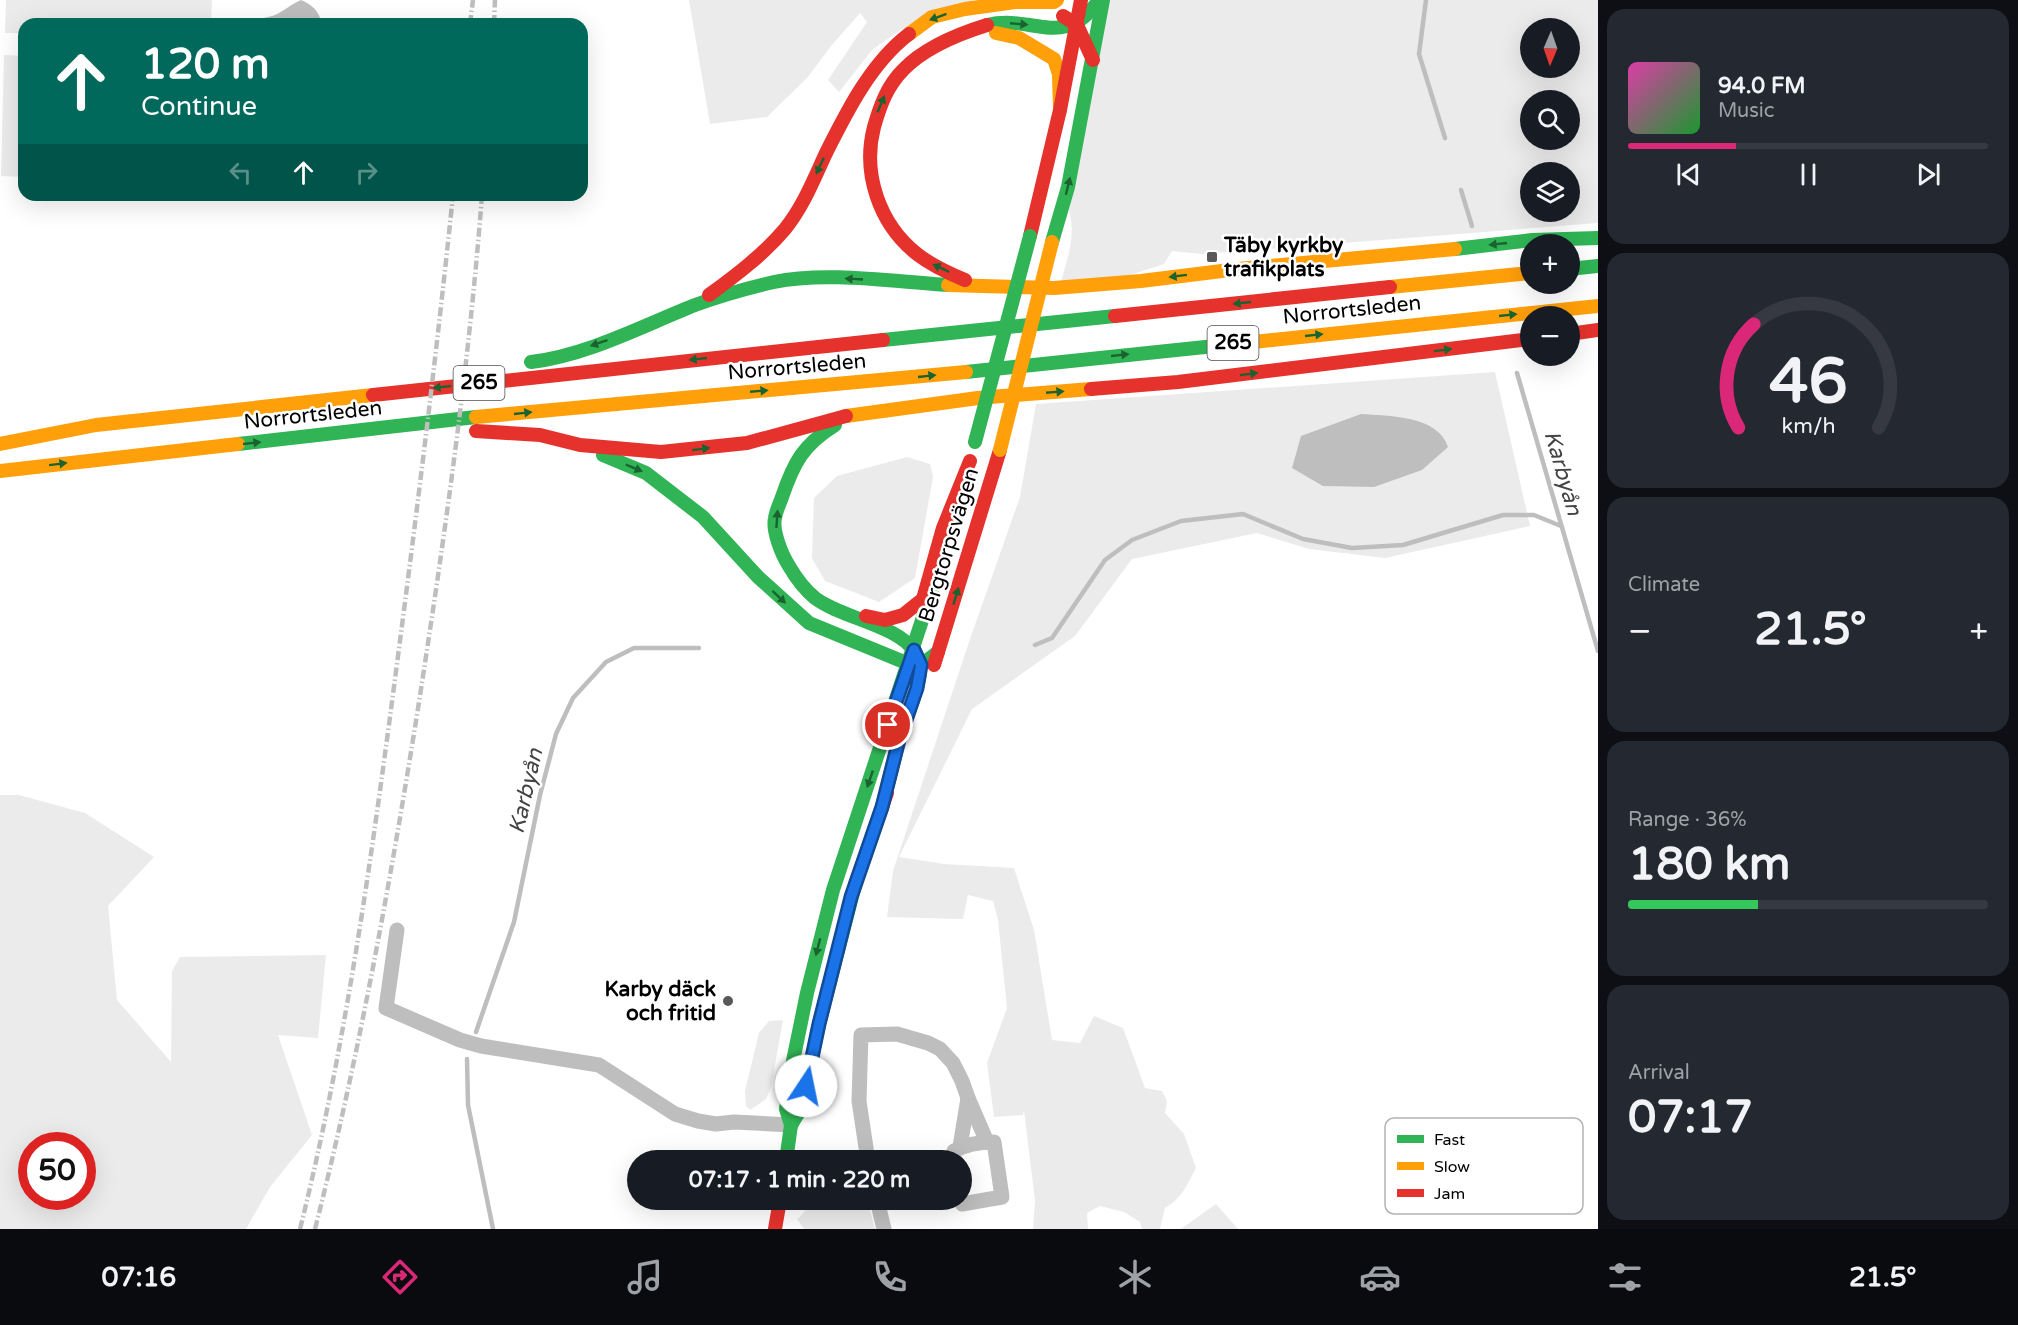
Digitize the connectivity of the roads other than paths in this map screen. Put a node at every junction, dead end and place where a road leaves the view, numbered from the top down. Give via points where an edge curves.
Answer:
1 (1057, 0) edge
2 (1081, 0) edge
3 (1101, 0) edge
4 (1015, 2) junction
5 (1077, 25) junction
6 (962, 34) junction
7 (1093, 60) junction
8 (1060, 110) junction
9 (1598, 238) edge
10 (1598, 266) edge
11 (1580, 268) edge
12 (1520, 274) edge
13 (996, 286) junction
14 (696, 305) junction
15 (1598, 306) edge
16 (1598, 330) edge
17 (1580, 332) edge
18 (1520, 340) edge
19 (520, 363) dead end
20 (450, 373) dead end
21 (851, 415) junction
22 (96, 425) junction
23 (298, 438) junction
24 (0, 444) edge
25 (580, 445) junction
26 (970, 461) junction
27 (0, 471) edge
28 (841, 612) junction
29 (914, 650) junction
30 (938, 652) junction
31 (915, 664) junction
32 (882, 807) junction
33 (397, 930) dead end
34 (968, 1098) junction
35 (791, 1125) junction
36 (987, 1142) junction
37 (788, 1150) edge
38 (866, 1150) edge
39 (959, 1150) edge
40 (962, 1150) edge
41 (972, 1202) edge
42 (778, 1210) edge
43 (879, 1210) edge
44 (775, 1229) edge
45 (884, 1229) edge

1 - 4 main road
2 - 5 main road, Bergtorpsvägen
3 - 5 main road
3 - 7 main road, Bergtorpsvägen
4 - 5 main road via 1055,11
4 -> 14 main road via 932,17 900,41 869,75 785,229 737,275
6 -> 5 main road via 994,23 1059,30
5 - 7 main road
5 - 8 main road, Bergtorpsvägen
6 - 8 main road via 988,31 1019,38 1054,59 1059,74
13 -> 6 main road via 964,279 922,260 891,228 878,203 869,153 880,103 903,68 926,51
30 -> 7 main road, Bergtorpsvägen, bridge via 1000,450 1068,187
8 - 26 main road, Bergtorpsvägen, bridge
9 -> 13 main road via 1532,240 1130,282 1054,288
10 - 11 main road
12 -> 22 main road, Norrortsleden / 265
13 -> 14 main road via 819,277 775,282
14 -> 19 main road via 555,359
23 -> 15 main road, Norrortsleden / 265
16 - 17 main road
21 -> 18 main road via 978,398 1178,382
20 - 22 main road via 194,407
25 -> 21 main road via 661,452 699,449 747,443
28 -> 21 main road via 815,598 797,580 781,553 774,520 792,467 816,437
22 - 24 main road, Norrortsleden / 265
23 - 25 main road via 486,431 540,435
27 -> 23 main road, Norrortsleden / 265
25 -> 31 main road via 645,473 703,517 758,577 809,623
26 - 28 main road via 943,528 923,599 903,615 885,620
26 - 29 main road, Bergtorpsvägen
28 - 29 main road via 900,636
29 - 31 main road, Bergtorpsvägen
30 - 31 main road
30 - 32 main road, Bergtorpsvägen
31 - 32 main road via 917,688
31 -> 35 main road, Bergtorpsvägen via 833,890 793,1061 786,1109
32 - 35 main road, Bergtorpsvägen via 851,897 802,1107
33 - 35 street via 386,1008 481,1046 599,1065 675,1114 698,1121
34 - 36 street
34 - 38 street via 953,1063 940,1049 897,1034 861,1035 859,1101
34 - 39 street
35 - 37 main road, Bergtorpsvägen
36 - 40 street via 968,1144
36 - 41 street via 994,1142 1002,1197
42 - 44 main road
43 - 45 street

